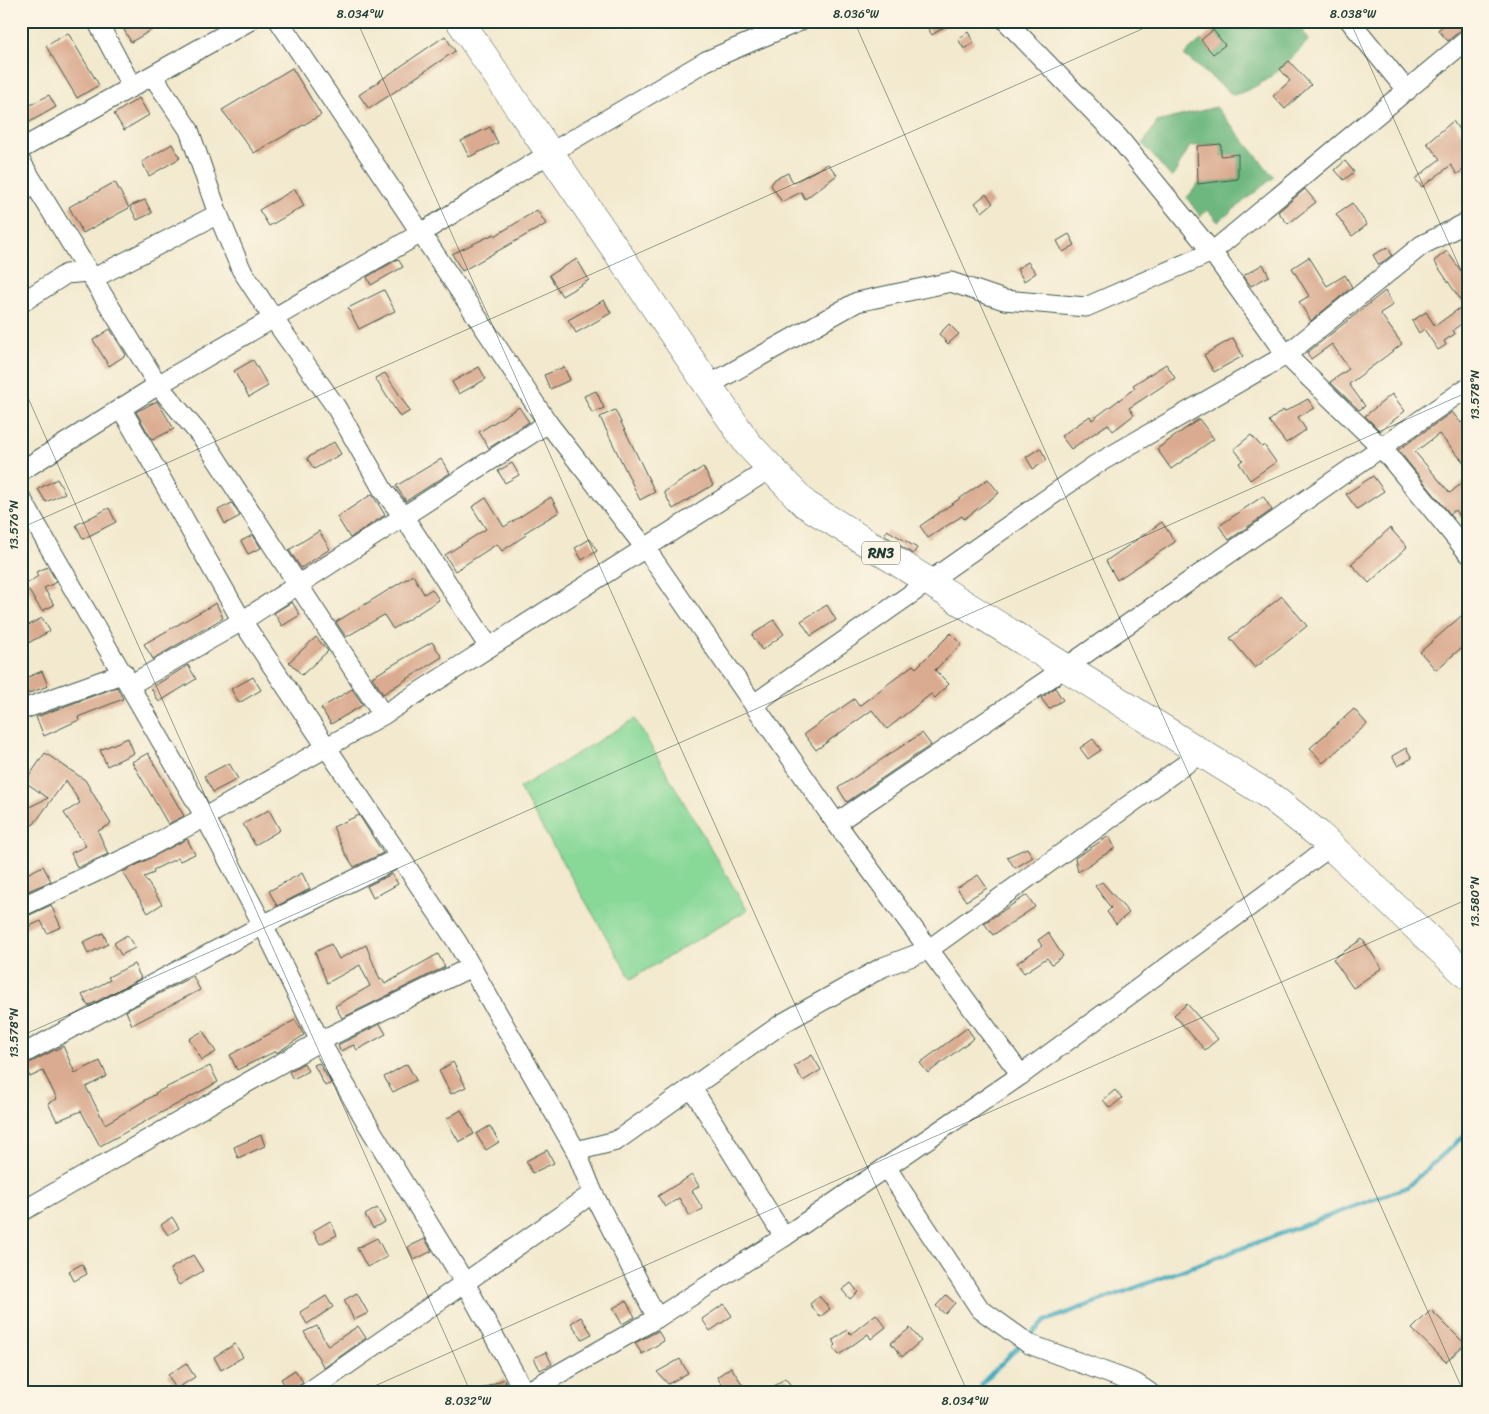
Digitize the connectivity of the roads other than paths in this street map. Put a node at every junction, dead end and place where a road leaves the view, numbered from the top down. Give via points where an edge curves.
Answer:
1 (97, 21) edge
2 (248, 21) edge
3 (279, 21) edge
4 (460, 21) edge
5 (800, 21) edge
6 (1006, 21) edge
7 (1350, 21) edge
8 (1468, 39) edge
9 (153, 76) junction
10 (132, 87) junction
11 (1407, 90) junction
12 (21, 149) edge
13 (550, 153) junction
14 (21, 162) edge
15 (218, 214) junction
16 (1468, 222) edge
17 (421, 233) junction
18 (1212, 252) junction
19 (88, 272) junction
20 (21, 303) edge
21 (273, 318) junction
22 (1286, 355) junction
23 (158, 385) junction
24 (708, 385) junction
25 (1468, 388) edge
26 (121, 408) junction
27 (548, 423) junction
28 (1382, 448) junction
29 (771, 468) junction
30 (21, 471) edge
31 (21, 498) edge
32 (404, 516) junction
33 (646, 549) junction
34 (1468, 553) edge
35 (927, 582) junction
36 (299, 584) junction
37 (242, 621) junction
38 (489, 647) junction
39 (1065, 668) junction
40 (127, 679) junction
41 (754, 704) junction
42 (21, 710) edge
43 (383, 715) junction
44 (327, 747) junction
45 (1201, 753) junction
46 (205, 817) junction
47 (836, 823) junction
48 (1331, 846) junction
49 (400, 857) junction
50 (21, 907) edge
51 (263, 925) junction
52 (928, 950) junction
53 (471, 967) junction
54 (1468, 976) edge
55 (320, 1041) junction
56 (21, 1055) edge
57 (1021, 1075) junction
58 (692, 1088) junction
59 (576, 1151) junction
60 (886, 1167) junction
61 (592, 1194) junction
62 (21, 1212) edge
63 (784, 1237) junction
64 (465, 1283) junction
65 (657, 1318) junction
66 (307, 1393) edge
67 (525, 1393) edge
68 (1150, 1393) edge

1 - 10 street
2 - 9 street
3 - 17 street
4 - 13 highway, RN3
5 - 13 street via 706,61
6 - 18 street via 1118,137
7 - 11 street
8 - 11 street
9 - 10 street
9 - 15 street via 189,130
10 - 12 street
11 - 18 street
13 - 17 street
13 - 24 highway, RN3
14 - 19 street
15 - 19 street via 96,277
15 - 21 street via 241,269
16 - 22 street via 1422,245
17 - 21 street
17 - 27 street
18 - 22 street
18 - 24 street via 1086,307 1004,300 951,282 858,302
19 - 20 street via 66,274
19 - 23 street
21 - 23 street
21 - 32 street via 336,407 383,490
22 - 28 street
22 - 35 street via 1095,465
23 - 26 street
23 - 36 street via 204,440
24 - 29 highway, RN3 via 748,444
25 - 28 street
26 - 30 street
26 - 37 street
27 - 32 street
27 - 33 street
28 - 34 street
28 - 39 street
29 - 33 street
29 - 35 highway, RN3 via 806,504
31 - 40 street
32 - 36 street
32 - 38 street
33 - 38 street
33 - 41 street
35 - 39 highway, RN3
35 - 41 street
36 - 37 street
36 - 43 street
37 - 40 street
37 - 44 street
38 - 43 street
39 - 45 highway, RN3
39 - 47 street
40 - 42 street
40 - 46 street
41 - 47 street
43 - 44 street
44 - 46 street
44 - 49 street
45 - 48 highway, RN3 via 1270,796
45 - 52 street
46 - 50 street
46 - 51 street
47 - 52 street
48 - 54 highway, RN3
48 - 57 street
49 - 51 street
49 - 53 street
51 - 55 street
51 - 56 street
52 - 57 street
52 - 58 street via 882,967 783,1022
53 - 55 street
53 - 59 street
55 - 62 street
55 - 64 street
57 - 60 street
58 - 59 street via 616,1141
58 - 63 street
59 - 61 street
60 - 63 street
60 - 68 street via 980,1309 1030,1344 1135,1383
61 - 64 street
61 - 65 street
63 - 65 street
64 - 66 street
64 - 67 street
65 - 67 street

